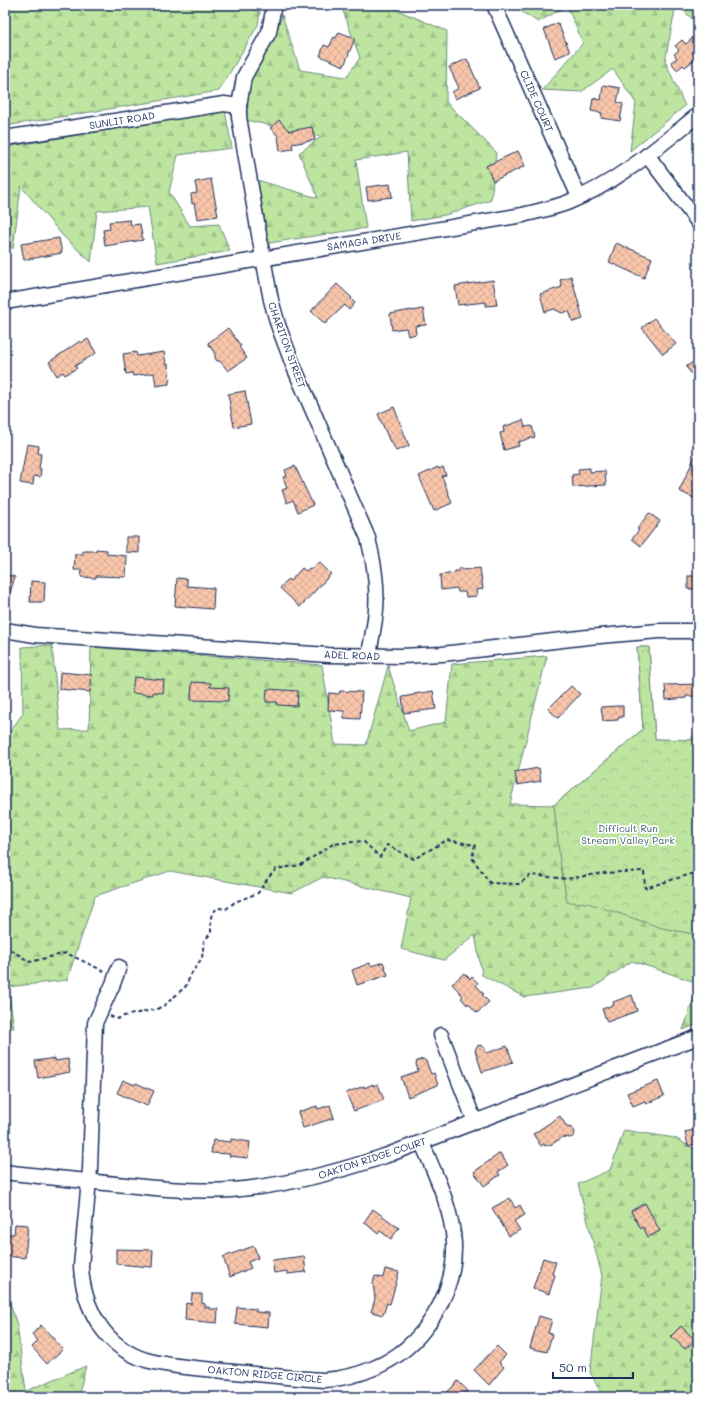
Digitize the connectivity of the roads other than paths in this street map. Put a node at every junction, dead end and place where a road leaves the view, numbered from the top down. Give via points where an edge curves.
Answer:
1 (274, 5) edge
2 (494, 5) edge
3 (239, 106) junction
4 (698, 115) edge
5 (5, 138) edge
6 (647, 156) junction
7 (579, 197) junction
8 (698, 222) edge
9 (263, 258) junction
10 (5, 302) edge
11 (5, 630) edge
12 (698, 631) edge
13 (369, 656) junction
14 (117, 972) road end
15 (441, 1035) dead end
16 (698, 1037) edge
17 (475, 1122) junction
18 (422, 1143) junction
19 (5, 1172) edge
20 (89, 1182) junction

1 - 3 street, CHARITON STREET via 269,32 244,77
2 - 7 street, CLIDE COURT
3 - 5 street, SUNLIT ROAD via 224,104
3 - 9 street, CHARITON STREET
4 - 6 street, SAMAGA DRIVE
6 - 7 street, SAMAGA DRIVE via 602,186
6 - 8 street
7 - 9 street, SAMAGA DRIVE via 551,208 522,215
9 - 10 street, SAMAGA DRIVE
9 - 13 street, CHARITON STREET via 271,300 290,359 368,538 376,578 376,608
11 - 13 street, ADEL ROAD via 35,635
12 - 13 street, ADEL ROAD via 659,631 588,637 442,654
14 - 20 street, OAKTON RIDGE CIRCLE via 95,1023
15 - 17 street
16 - 17 street, OAKTON RIDGE COURT
17 - 18 street, OAKTON RIDGE COURT
18 - 20 street, OAKTON RIDGE COURT via 345,1169 304,1180 262,1187 199,1191
18 - 20 street, OAKTON RIDGE CIRCLE via 452,1224 454,1260 450,1280 434,1315 410,1344 375,1368 340,1379 303,1379 165,1364 144,1359 117,1344 97,1322 90,1309 82,1281 81,1266
19 - 20 street, OAKTON RIDGE COURT

